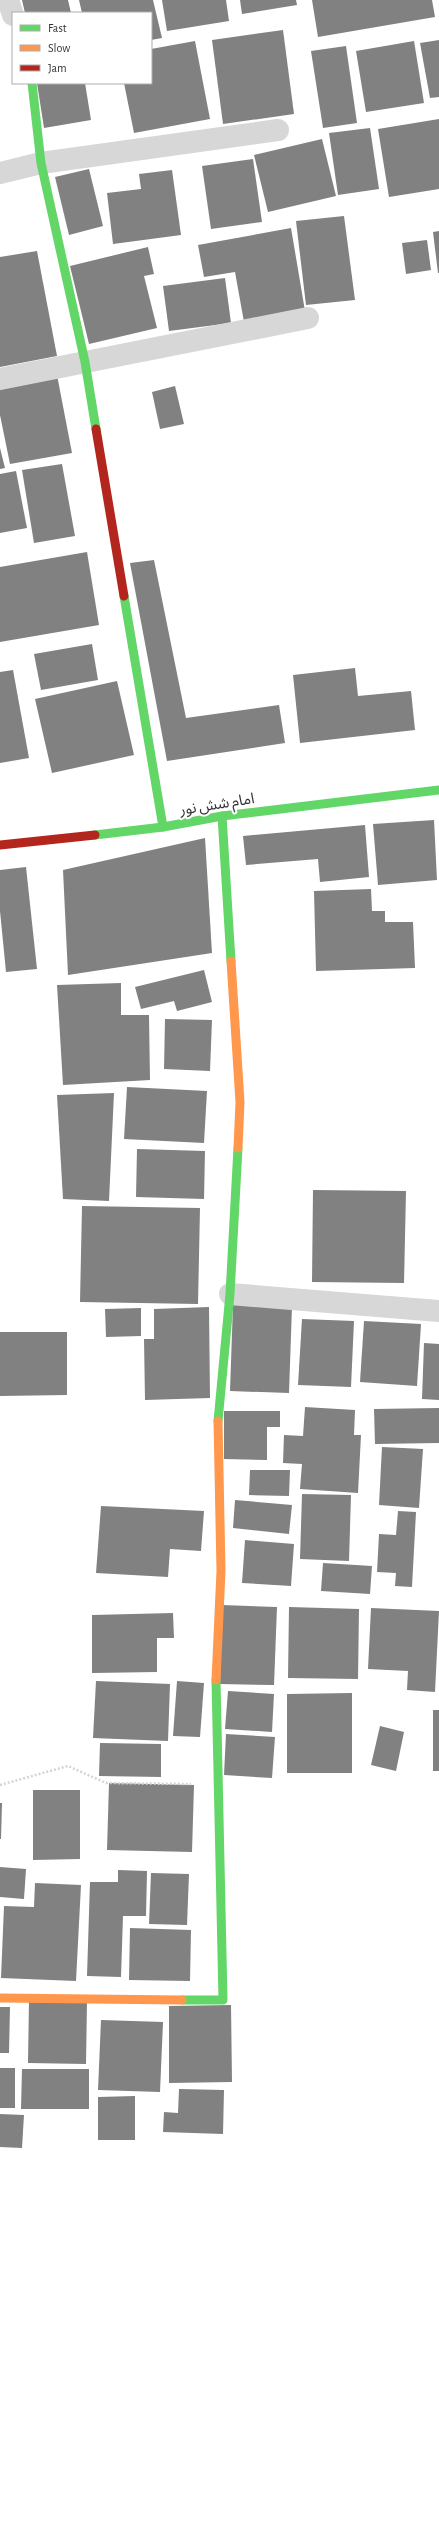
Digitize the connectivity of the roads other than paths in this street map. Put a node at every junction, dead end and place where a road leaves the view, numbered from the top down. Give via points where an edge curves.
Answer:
1 (8, 0) edge
2 (12, 12) edge
3 (32, 84) edge
4 (278, 130) dead end
5 (40, 163) junction
6 (0, 173) edge
7 (308, 318) dead end
8 (85, 362) junction
9 (0, 379) edge
10 (439, 790) edge
11 (222, 816) junction
12 (163, 827) junction
13 (0, 845) edge
14 (230, 1294) junction
15 (439, 1311) edge
16 (0, 1998) edge

1 - 2 street
3 - 5 street
4 - 5 street
5 - 6 street
5 - 8 street
7 - 8 street
8 - 9 street
8 - 12 street
10 - 11 street, امام شش نور
11 - 12 street, امام شش نور
11 - 14 street via 240,1102
12 - 13 street, امام شش نور
14 - 15 street
14 - 16 street via 218,1417 222,1571 216,1682 223,2000

